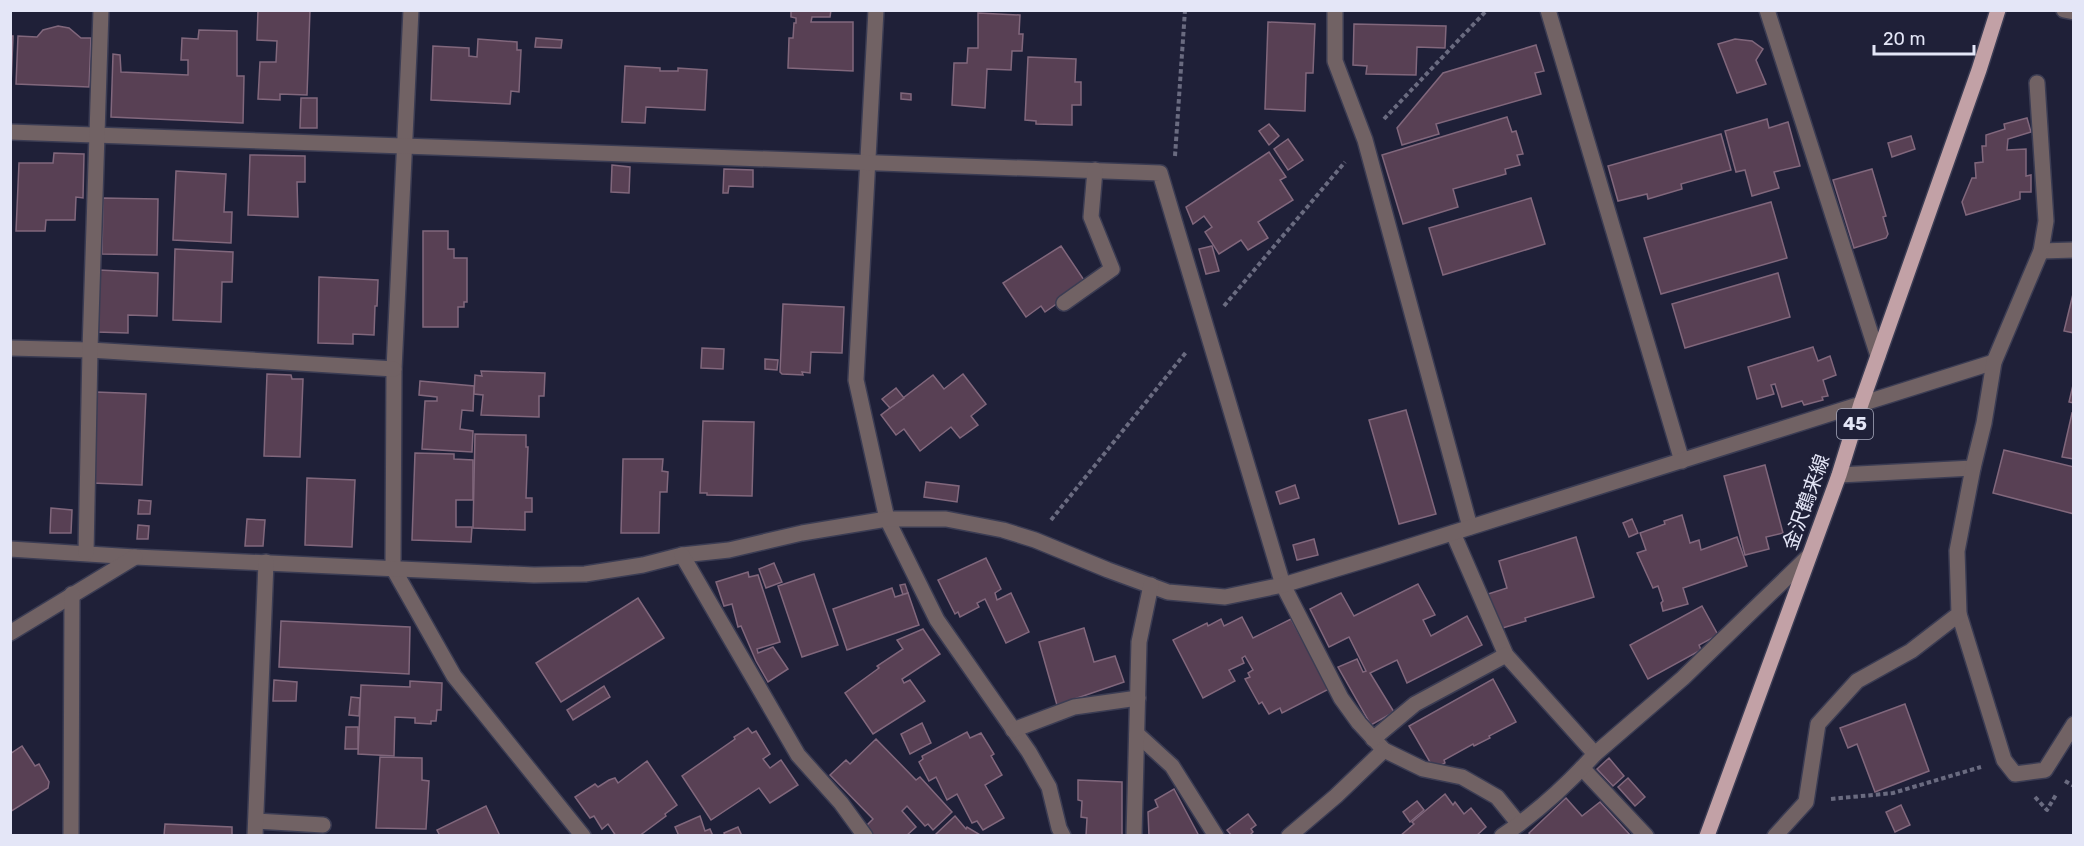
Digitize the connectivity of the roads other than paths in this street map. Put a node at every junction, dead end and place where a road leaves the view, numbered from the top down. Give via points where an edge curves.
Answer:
1 (101, 10) edge
2 (411, 10) edge
3 (876, 10) edge
4 (1335, 10) edge
5 (1548, 10) edge
6 (1767, 10) edge
7 (1998, 10) edge
8 (2064, 10) edge
9 (2073, 12) edge
10 (2037, 83) dead end
11 (10, 132) edge
12 (97, 133) junction
13 (404, 147) junction
14 (867, 161) junction
15 (1095, 170) junction
16 (2073, 250) edge
17 (2041, 251) junction
18 (1064, 303) dead end
19 (10, 348) edge
20 (90, 351) junction
21 (1878, 356) junction
22 (1994, 362) junction
23 (394, 369) junction
24 (1861, 404) junction
25 (1682, 461) junction
26 (1973, 468) junction
27 (1839, 476) junction
28 (887, 519) junction
29 (1470, 527) junction
30 (1453, 533) junction
31 (10, 549) edge
32 (86, 553) junction
33 (682, 555) junction
34 (1809, 556) junction
35 (135, 557) junction
36 (266, 562) junction
37 (393, 568) junction
38 (1151, 585) junction
39 (1283, 585) junction
40 (72, 594) junction
41 (1959, 614) junction
42 (10, 633) edge
43 (1506, 655) junction
44 (1138, 698) junction
45 (2073, 724) edge
46 (1012, 730) junction
47 (1137, 734) junction
48 (1378, 745) junction
49 (1594, 754) junction
50 (1582, 768) junction
51 (1519, 824) junction
52 (323, 825) dead end
53 (255, 828) edge
54 (71, 836) edge
55 (583, 836) edge
56 (865, 836) edge
57 (1063, 836) edge
58 (1134, 836) edge
59 (1216, 836) edge
60 (1289, 836) edge
61 (1502, 836) edge
62 (1646, 836) edge
63 (1707, 836) edge
64 (1775, 836) edge

1 - 12 street
2 - 13 street
3 - 14 street
4 - 29 street via 1335,61 1365,140
5 - 25 street
6 - 21 street
7 - 21 main road, 金沢鶴来線 / 45
8 - 9 street
10 - 17 street via 2046,221
11 - 12 street
12 - 13 street
12 - 20 street
13 - 14 street
13 - 23 street
14 - 15 street
14 - 28 street via 856,380
15 - 18 street via 1091,217 1112,269
15 - 39 street via 1160,172
16 - 17 street
17 - 22 street
19 - 20 street
20 - 23 street
20 - 32 street
21 - 24 main road, 金沢鶴来線 / 45
22 - 24 street
22 - 26 street
23 - 37 street
24 - 25 street
24 - 27 main road, 金沢鶴来線 / 45
25 - 29 street
26 - 27 street
26 - 41 street via 1957,551
27 - 34 main road, 金沢鶴来線 / 45
28 - 33 street via 802,532 729,550
28 - 38 street via 946,519 1003,530
28 - 46 street via 937,620
29 - 30 street
30 - 39 street
30 - 43 street
31 - 32 street
32 - 35 street
33 - 37 street via 585,574
33 - 56 street via 798,755
34 - 49 street via 1683,678
34 - 63 main road, 金沢鶴来線 / 45
35 - 36 street
35 - 40 street
36 - 37 street
36 - 53 street
37 - 55 street via 454,676
38 - 39 street via 1168,592 1225,597
38 - 44 street via 1139,642
39 - 48 street via 1341,698
40 - 42 street
40 - 54 street
41 - 45 street via 2004,760 2015,774 2045,770
41 - 64 street via 1911,651 1857,681 1818,724 1806,802
43 - 48 street via 1415,704
43 - 49 street
44 - 46 street via 1074,707
44 - 47 street
46 - 57 street via 1049,787
47 - 58 street
47 - 59 street via 1172,766
48 - 51 street via 1423,769 1462,777 1497,797
48 - 60 street via 1336,796
49 - 50 street
50 - 51 street
50 - 62 street
51 - 61 street
52 - 53 street

